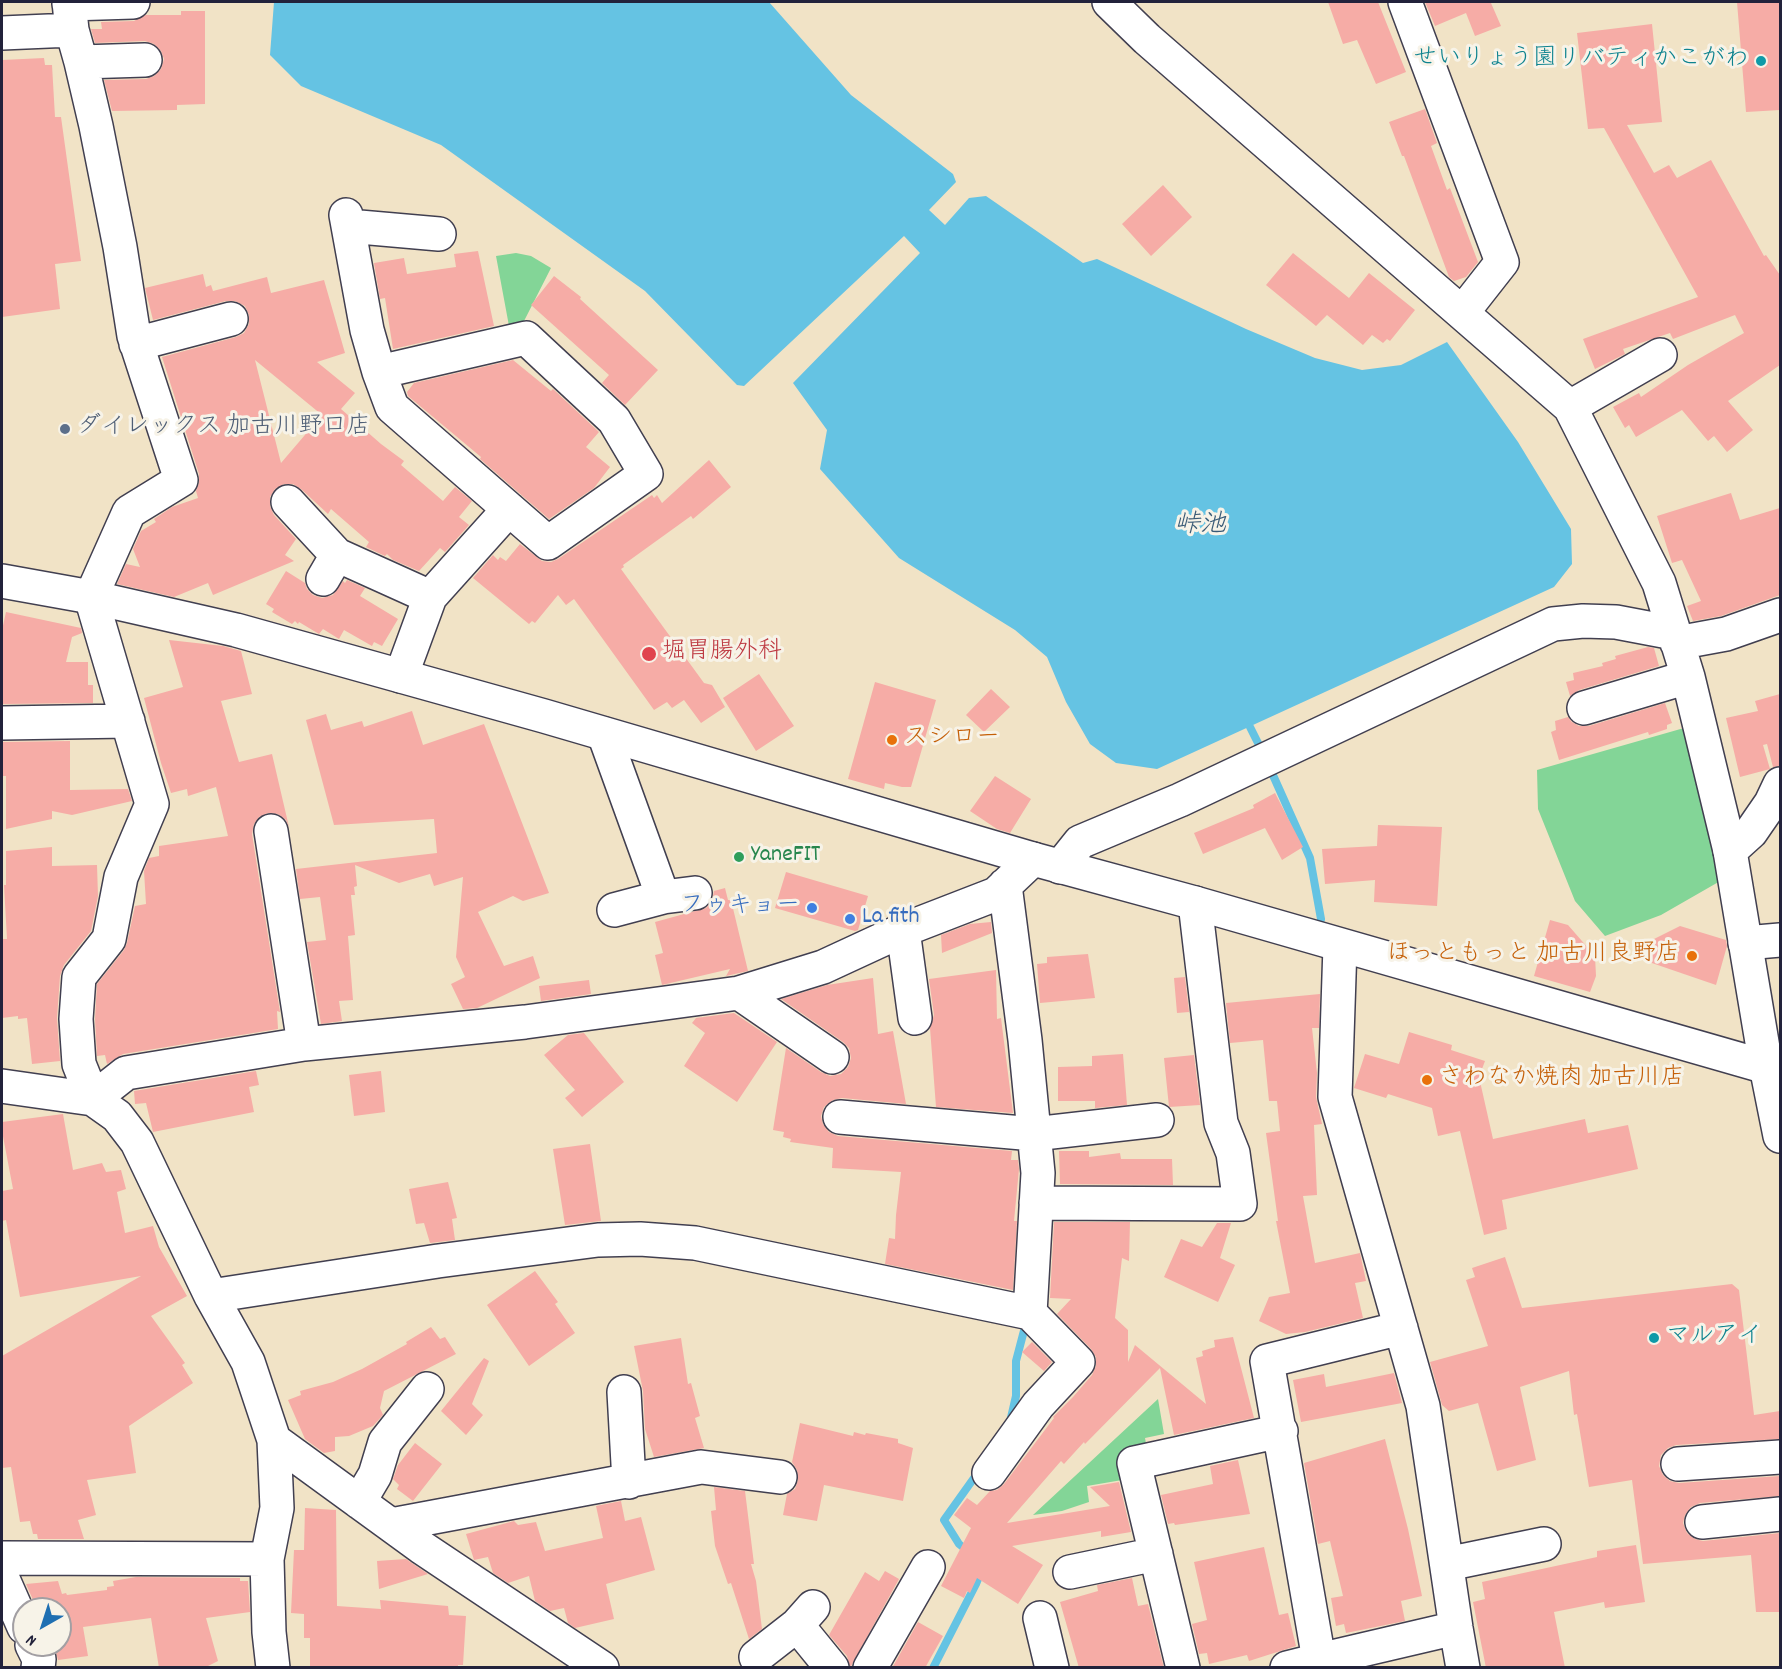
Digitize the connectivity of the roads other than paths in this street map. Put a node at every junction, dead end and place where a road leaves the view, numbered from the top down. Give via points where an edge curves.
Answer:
1 (133, 2) edge
2 (1109, 2) edge
3 (1405, 2) edge
4 (70, 12) edge
5 (2, 33) edge
6 (145, 60) dead end
7 (81, 62) junction
8 (439, 234) dead end
9 (1462, 313) junction
10 (231, 319) dead end
11 (136, 344) junction
12 (1660, 355) dead end
13 (379, 372) junction
14 (1570, 407) junction
15 (288, 502) dead end
16 (509, 509) junction
17 (2, 581) edge
18 (91, 597) junction
19 (430, 597) junction
20 (1780, 615) edge
21 (1676, 638) junction
22 (401, 676) junction
23 (1688, 677) junction
24 (1584, 708) dead end
25 (128, 721) junction
26 (2, 723) edge
27 (604, 734) junction
28 (1780, 784) edge
29 (282, 846) dead end
30 (1730, 851) junction
31 (1047, 863) junction
32 (1005, 885) junction
33 (695, 893) dead end
34 (663, 897) junction
35 (1194, 903) junction
36 (614, 910) dead end
37 (903, 930) junction
38 (1780, 940) edge
39 (1745, 943) junction
40 (1340, 946) junction
41 (739, 993) junction
42 (915, 1018) dead end
43 (304, 1044) junction
44 (832, 1057) dead end
45 (1773, 1068) edge
46 (2, 1086) edge
47 (93, 1099) junction
48 (840, 1117) dead end
49 (1157, 1120) dead end
50 (1034, 1134) junction
51 (1780, 1136) edge
52 (1036, 1203) junction
53 (211, 1296) junction
54 (1030, 1313) junction
55 (1401, 1328) junction
56 (427, 1389) dead end
57 (624, 1392) dead end
58 (1281, 1431) junction
59 (274, 1440) junction
60 (1780, 1457) edge
61 (1678, 1464) dead end
62 (990, 1473) dead end
63 (780, 1477) dead end
64 (629, 1482) junction
65 (359, 1502) junction
66 (1780, 1514) edge
67 (1702, 1522) dead end
68 (392, 1525) junction
69 (1544, 1544) dead end
70 (1156, 1554) junction
71 (2, 1558) edge
72 (267, 1559) junction
73 (1447, 1564) junction
74 (928, 1567) dead end
75 (1070, 1572) dead end
76 (2, 1577) edge
77 (12, 1600) edge
78 (1040, 1618) dead end
79 (1456, 1628) junction
80 (756, 1657) dead end
81 (1319, 1660) junction
82 (273, 1668) edge
83 (602, 1668) edge
84 (832, 1668) edge
85 (870, 1668) edge
86 (1052, 1668) edge
87 (1183, 1668) edge
88 (1287, 1668) edge
89 (1463, 1668) edge

1 - 4 street
2 - 9 street
3 - 9 street via 1502,262
4 - 5 street
4 - 7 street
6 - 7 street
7 - 11 street
8 - 13 street via 347,221 367,330
9 - 14 street
10 - 11 street
11 - 18 street via 181,480 129,512
12 - 14 street
13 - 16 street via 392,407
13 - 16 street via 526,338 614,420 646,474 548,543
14 - 21 street via 1659,583
15 - 19 street via 330,567
16 - 19 street
17 - 18 street
18 - 22 street via 236,630
18 - 25 street
19 - 22 street
20 - 21 street via 1726,634
21 - 23 street
21 - 31 street via 1616,622 1553,624 1180,800 1080,842
22 - 27 street
23 - 24 street
23 - 30 street
25 - 26 street
25 - 47 street via 152,804 121,877 109,939 79,976 79,1064
27 - 31 street
27 - 34 street
28 - 30 street via 1751,832
29 - 43 street via 297,919
30 - 39 street
31 - 32 street
31 - 35 street
32 - 37 street via 996,894
32 - 50 street
33 - 34 street
34 - 36 street
35 - 40 street
35 - 52 street via 1221,1123 1233,1153 1240,1204
37 - 41 street via 824,967
37 - 42 street
38 - 39 street
39 - 45 street
40 - 45 street
40 - 55 street via 1335,1097
41 - 43 street via 525,1022
41 - 44 street
43 - 47 street via 126,1073
45 - 51 street
46 - 47 street
47 - 53 street via 117,1116 137,1142
48 - 50 street via 893,1135
49 - 50 street
50 - 52 street
52 - 54 street
53 - 54 street via 598,1240 640,1239 695,1243
53 - 59 street via 248,1362
54 - 62 street via 1078,1362 1038,1405 1035,1426
55 - 58 street via 1267,1361
55 - 73 street via 1423,1406
56 - 65 street via 385,1442 375,1475
57 - 64 street
58 - 70 street via 1134,1462
58 - 81 street
59 - 65 street
59 - 72 street via 277,1508
60 - 61 street
63 - 64 street via 701,1467
64 - 68 street
65 - 68 street
66 - 67 street
68 - 83 street
69 - 73 street
70 - 75 street
70 - 87 street
71 - 72 street
72 - 82 street
73 - 79 street
74 - 85 street via 922,1604
76 - 77 street
78 - 86 street
79 - 81 street
79 - 89 street
80 - 84 street via 805,1616
81 - 88 street

